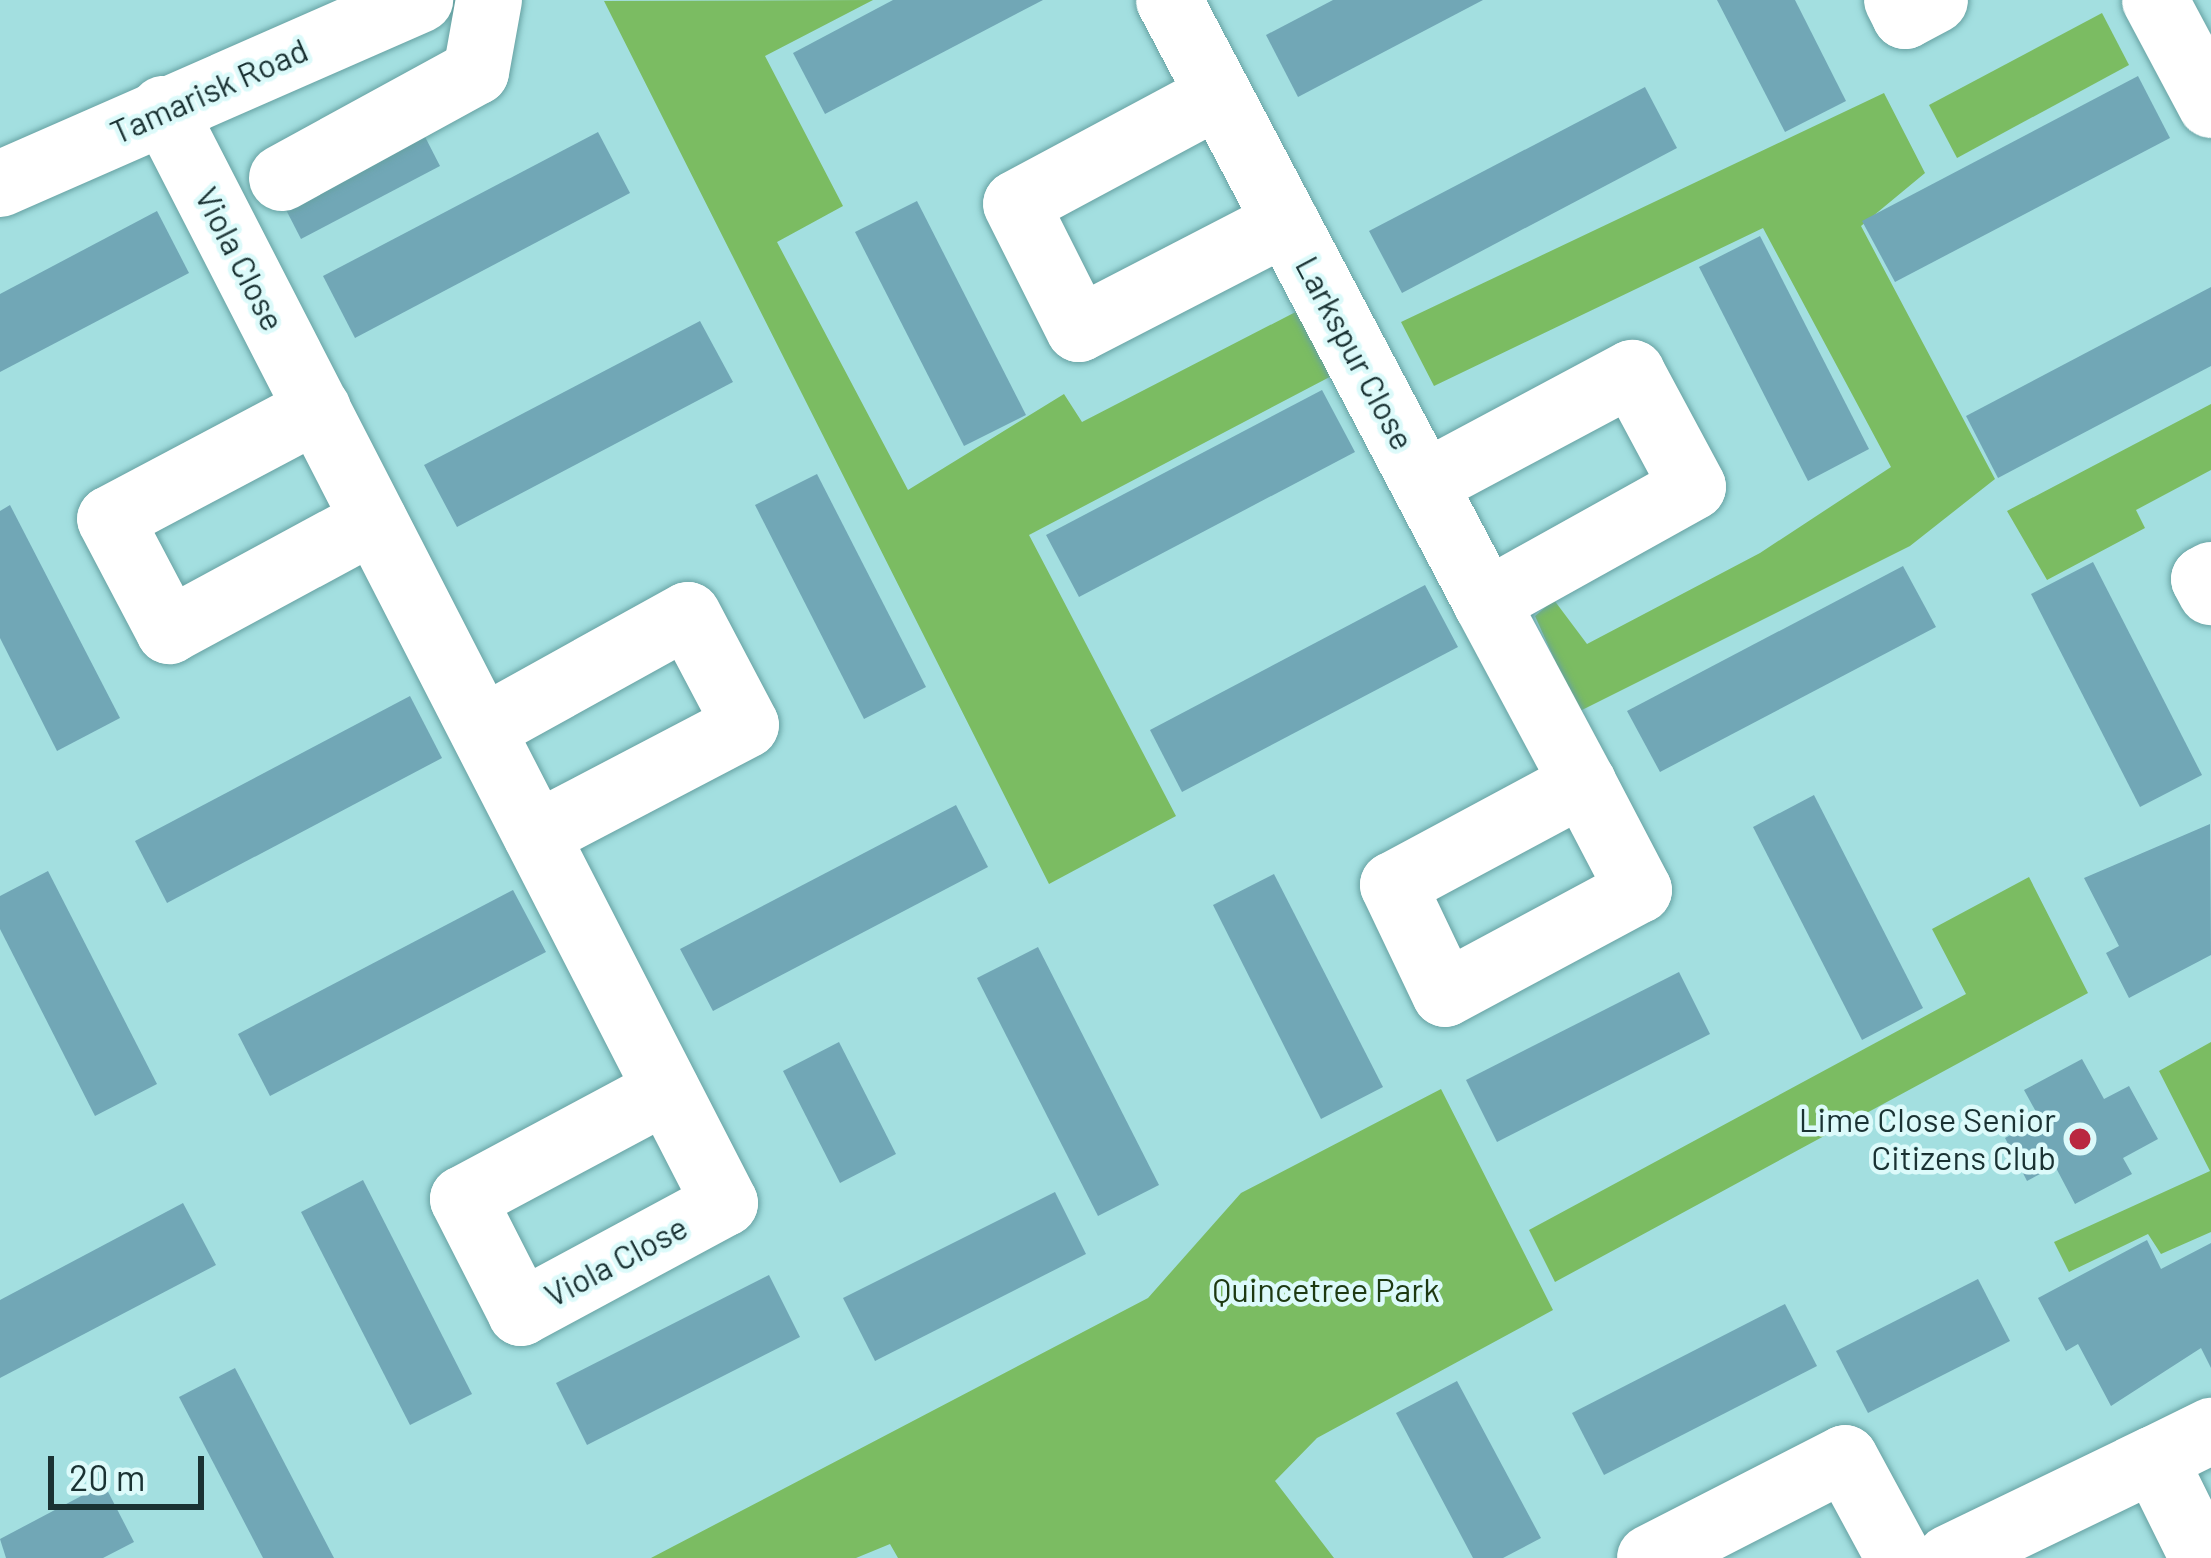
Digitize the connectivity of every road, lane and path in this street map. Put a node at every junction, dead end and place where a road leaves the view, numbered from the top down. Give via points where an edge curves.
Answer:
1 (420, 0) edge
2 (489, 0) edge
3 (1169, 0) edge
4 (1897, 0) edge
5 (1935, 0) edge
6 (2155, 0) edge
7 (1220, 95) junction
8 (2210, 99) edge
9 (163, 110) junction
10 (282, 178) dead end
11 (0, 184) edge
12 (1286, 222) junction
13 (318, 409) junction
14 (1424, 484) junction
15 (374, 520) junction
16 (2211, 575) edge
17 (2211, 592) edge
18 (1486, 602) junction
19 (482, 729) junction
20 (1583, 783) dead end
21 (536, 835) junction
22 (667, 1090) dead end
23 (2182, 1445) edge
24 (1726, 1541) edge
25 (1650, 1558) edge
26 (1899, 1558) edge
27 (1949, 1558) edge
28 (2204, 1558) edge

1 - 9 street, Tamarisk Road
2 - 10 street via 476,72
3 - 7 street, Larkspur Close
4 - 5 street via 1905,16
6 - 8 street
7 - 12 street, Larkspur Close
7 - 12 street, Larkspur Close via 1016,204 1079,329
9 - 11 street, Tamarisk Road
9 - 13 street, Viola Close
12 - 14 street, Larkspur Close
13 - 15 street, Viola Close
13 - 15 street via 110,519 169,632
14 - 18 street, Larkspur Close
14 - 18 street, Larkspur Close via 1632,373 1693,487
15 - 19 street, Viola Close
16 - 17 street via 2204,578
18 - 20 street, Larkspur Close
19 - 21 street, Viola Close
19 - 21 street via 688,615 746,725
21 - 22 street, Viola Close
23 - 27 street
23 - 28 street
24 - 25 street
24 - 26 street via 1845,1458

